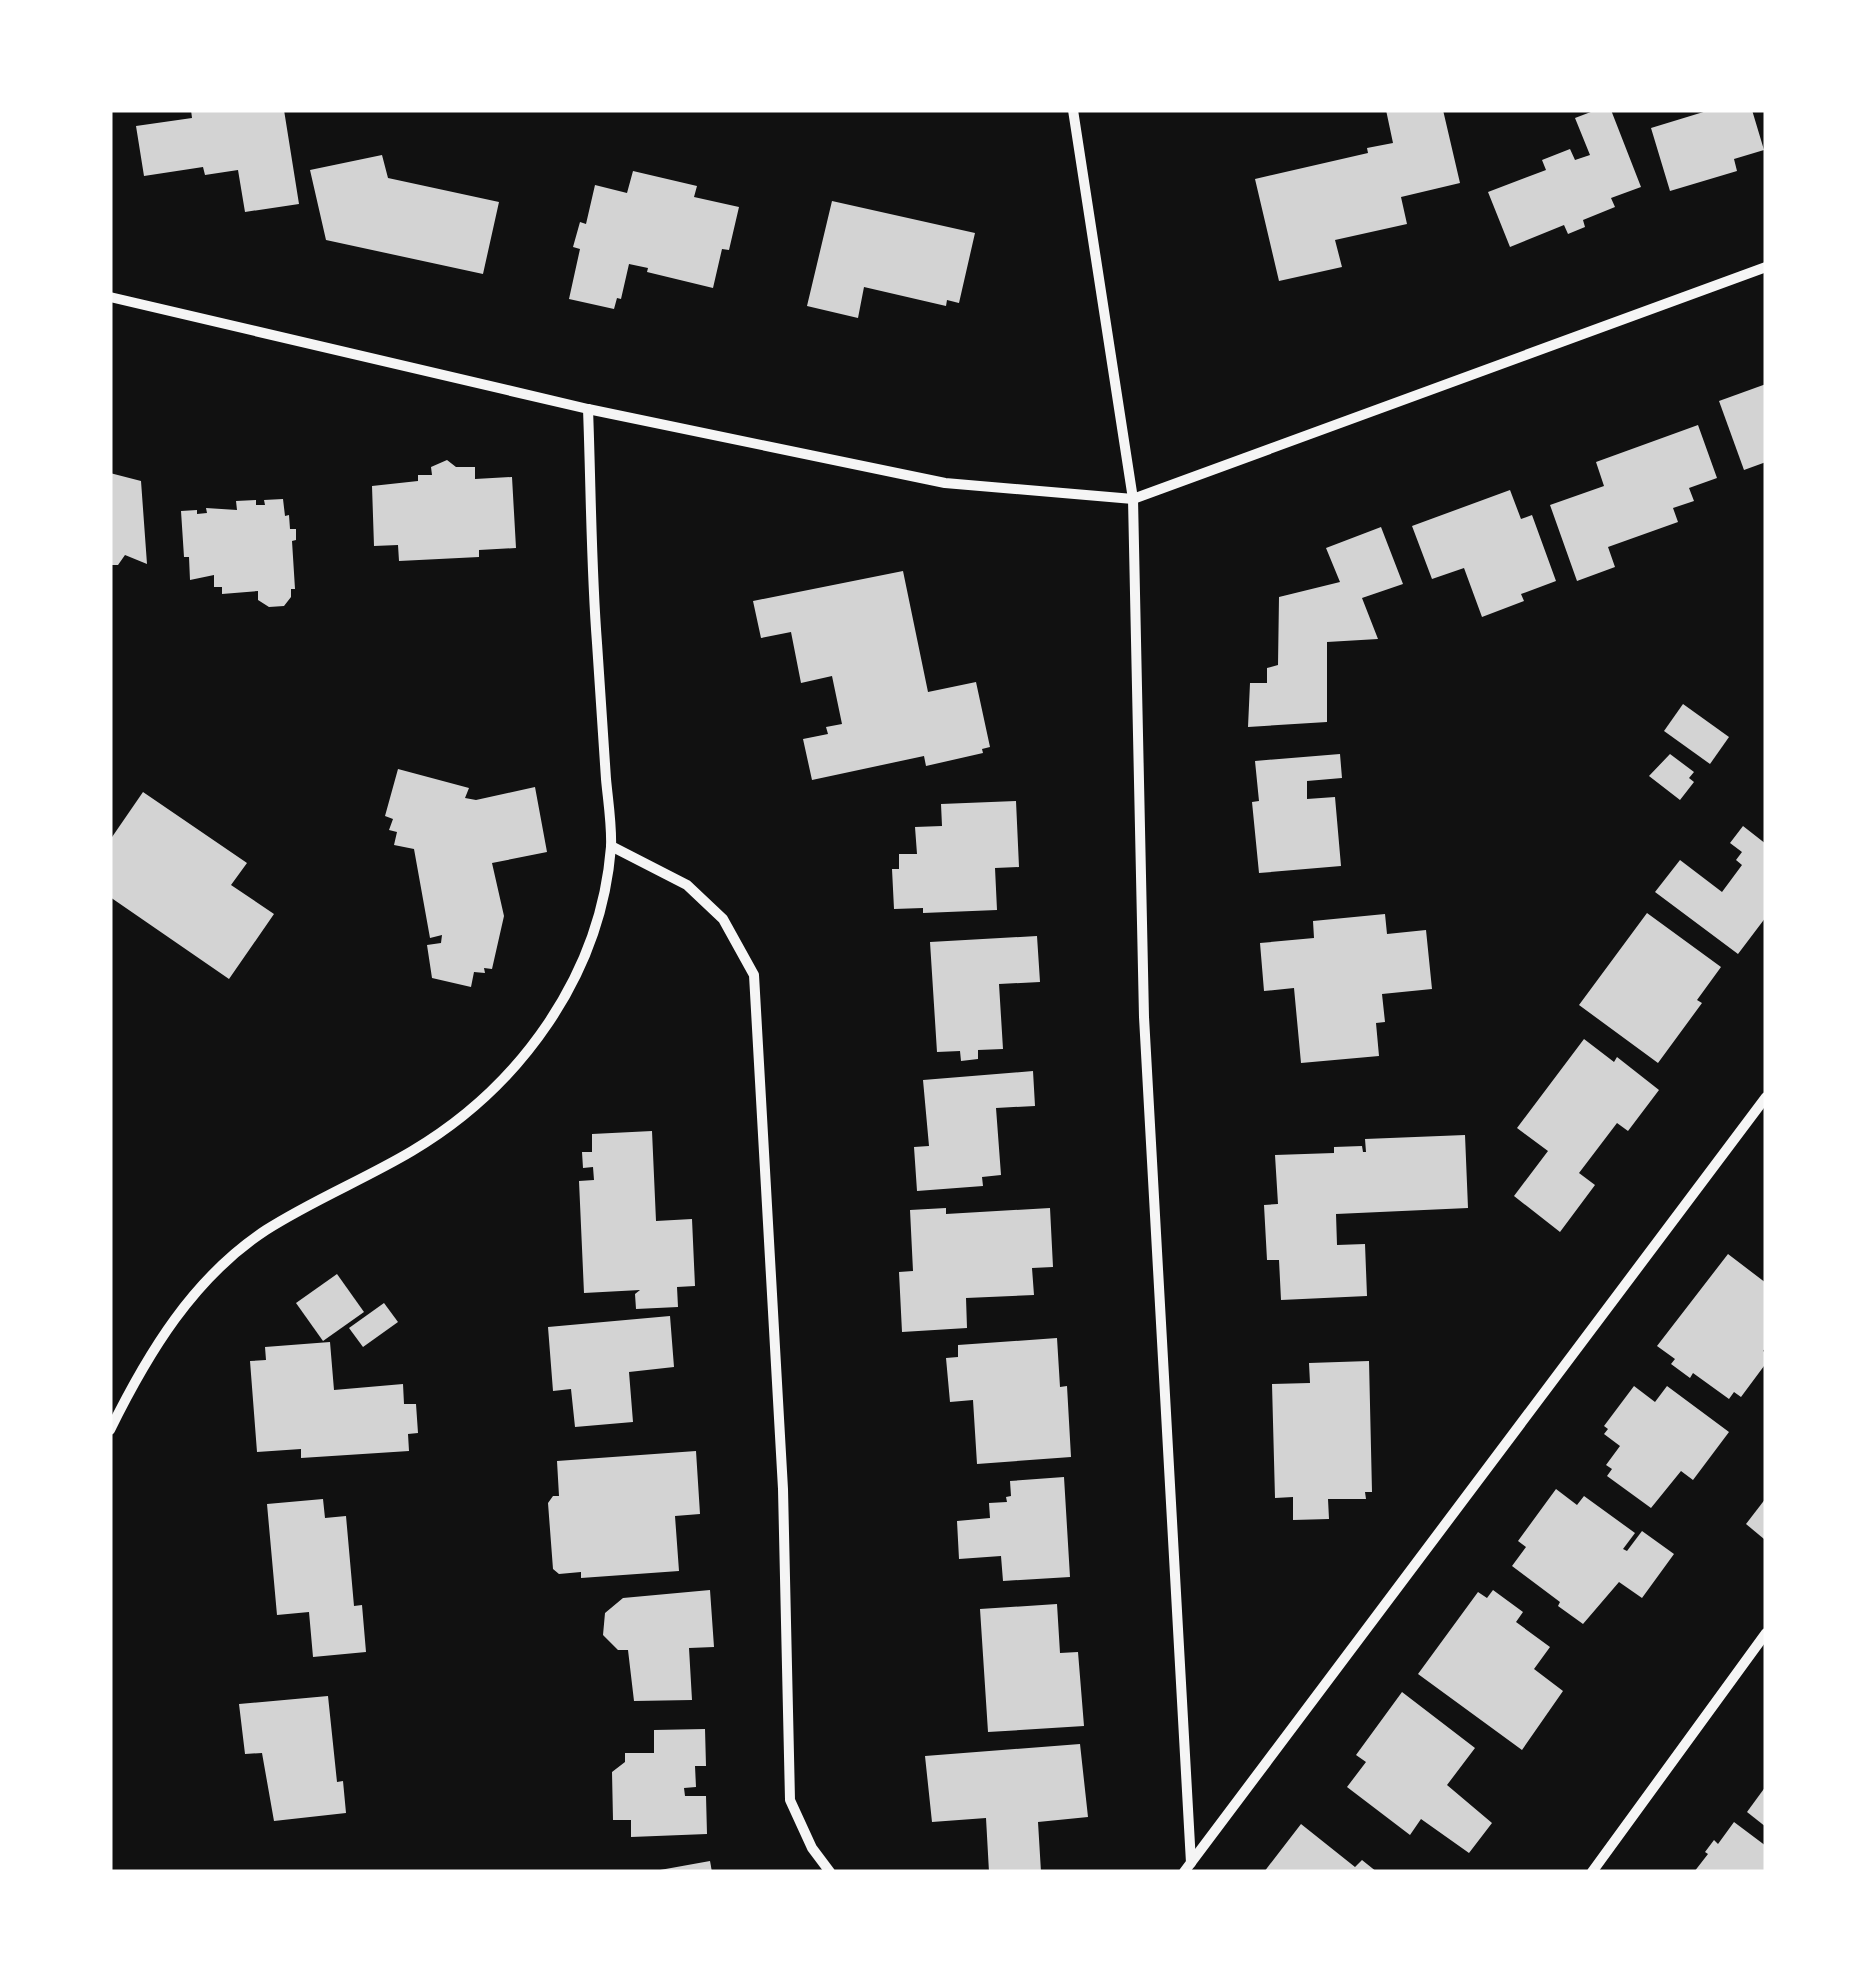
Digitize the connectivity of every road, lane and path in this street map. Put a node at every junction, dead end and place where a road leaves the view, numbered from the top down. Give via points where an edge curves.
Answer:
1 (1073, 110) edge
2 (1766, 267) edge
3 (110, 297) edge
4 (588, 410) junction
5 (1133, 499) junction
6 (611, 846) junction
7 (1766, 1096) edge
8 (110, 1430) edge
9 (1766, 1633) edge
10 (1188, 1867) edge
11 (830, 1872) edge
12 (1592, 1872) edge

1 - 5 street
2 - 5 street
3 - 4 street
4 - 5 street via 944,483
4 - 6 street
5 - 10 street via 1144,1017
6 - 8 street via 594,927 578,966 535,1044 505,1080 468,1115 266,1231 228,1260 166,1330
6 - 11 street via 687,886 724,918 754,975 783,1489 790,1800
7 - 10 street
9 - 12 street

